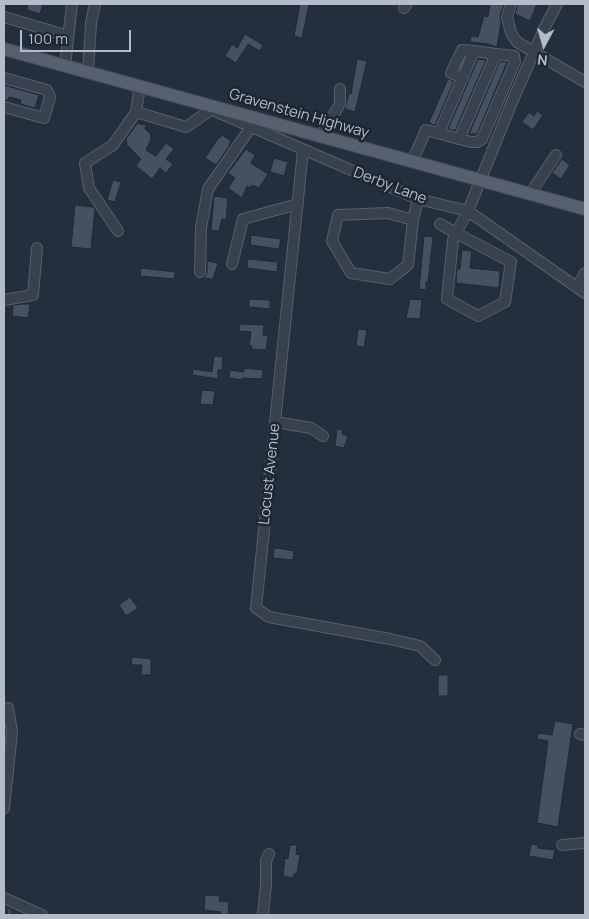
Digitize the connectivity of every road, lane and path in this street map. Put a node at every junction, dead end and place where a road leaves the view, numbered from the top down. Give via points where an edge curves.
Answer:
1 (72, 4) edge
2 (95, 4) edge
3 (511, 4) edge
4 (557, 4) edge
5 (4, 17) edge
6 (68, 36) junction
7 (4, 49) edge
8 (534, 51) junction
9 (496, 54) junction
10 (65, 66) junction
11 (88, 72) junction
12 (4, 78) edge
13 (585, 82) edge
14 (140, 86) junction
15 (340, 89) dead end
16 (500, 97) junction
17 (182, 98) junction
18 (512, 102) junction
19 (4, 107) edge
20 (211, 110) junction
21 (136, 112) junction
22 (251, 127) junction
23 (439, 133) junction
24 (320, 136) junction
25 (459, 139) junction
26 (303, 150) junction
27 (556, 154) dead end
28 (412, 162) junction
29 (480, 181) junction
30 (530, 194) junction
31 (418, 199) junction
32 (298, 204) junction
33 (585, 209) edge
34 (468, 211) junction
35 (413, 220) junction
36 (440, 224) dead end
37 (118, 231) dead end
38 (456, 233) junction
39 (37, 248) dead end
40 (232, 264) dead end
41 (200, 272) dead end
42 (585, 273) edge
43 (581, 290) edge
44 (4, 300) edge
45 (275, 422) junction
46 (323, 436) dead end
47 (435, 660) dead end
48 (8, 708) dead end
49 (4, 808) edge
50 (585, 843) edge
51 (562, 845) dead end
52 (269, 854) dead end
53 (4, 898) edge
54 (42, 915) edge
55 (263, 915) edge

1 - 6 street
2 - 11 street
3 - 8 street via 507,17 511,33 517,42
4 - 8 street
5 - 6 street
6 - 10 street
7 - 10 main road, Gravenstein Highway
8 - 13 street
8 - 18 street
9 - 16 street via 514,56 515,62
9 - 23 street via 462,50 451,73 463,78
9 - 25 street
10 - 11 main road, Gravenstein Highway
11 - 14 main road, Gravenstein Highway
12 - 19 street via 47,90 50,97 44,118
14 - 17 main road, Gravenstein Highway
14 - 21 street
15 - 24 street via 340,104
16 - 18 street
16 - 25 street via 482,139 472,142
17 - 20 street, Derby Lane
17 - 24 main road, Gravenstein Highway
18 - 29 street
20 - 21 street via 186,127
20 - 22 street, Derby Lane
21 - 37 street via 113,145 85,163 89,188
22 - 26 street, Derby Lane
22 - 41 street via 208,189 201,228
23 - 25 street
23 - 28 street via 426,130
24 - 28 main road, Gravenstein Highway
26 - 31 street, Derby Lane
26 - 32 street, Locust Avenue
27 - 30 street
28 - 29 main road, Gravenstein Highway
29 - 30 main road, Gravenstein Highway
29 - 34 street
30 - 33 main road, Gravenstein Highway
31 - 34 street, Derby Lane
31 - 35 street
32 - 40 street via 243,219
32 - 45 street, Locust Avenue
34 - 38 street
34 - 43 street, Derby Lane
35 - 35 street via 408,265 390,279 351,273 332,241 338,215 388,213
36 - 38 street
38 - 38 street via 447,299 478,316 505,302 511,262
39 - 44 street via 33,295
42 - 43 street
45 - 46 street via 311,428
45 - 47 street, Locust Avenue via 256,608 269,617 420,646
48 - 49 street via 12,732
50 - 51 street
52 - 55 street
53 - 54 street

